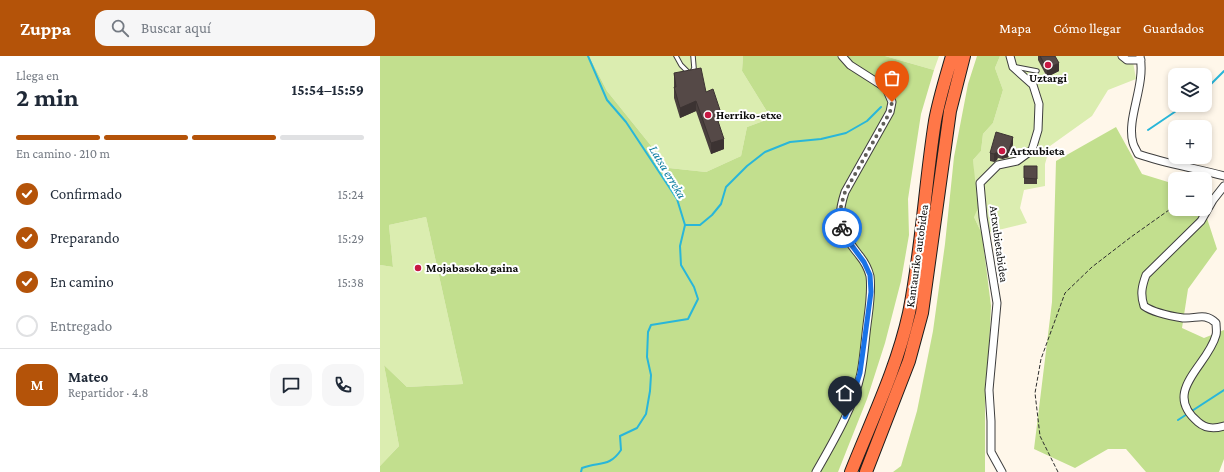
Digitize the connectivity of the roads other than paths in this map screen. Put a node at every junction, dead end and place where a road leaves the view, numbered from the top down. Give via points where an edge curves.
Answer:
1 (676, 56) edge
2 (693, 56) edge
3 (842, 56) edge
4 (952, 56) edge
5 (964, 56) edge
6 (1010, 56) edge
7 (1122, 56) edge
8 (1141, 58) edge
9 (1013, 67) junction
10 (1037, 71) dead end
11 (1224, 176) edge
12 (1224, 186) edge
13 (1224, 426) edge
14 (816, 472) edge
15 (852, 472) edge
16 (866, 472) edge
17 (1002, 472) edge

1 - 2 lane via 689,73 694,68
3 - 14 street via 850,65 886,88 892,102 890,112 845,192 841,206 840,224 870,275 871,292 860,373 850,405
4 - 15 highway, Kantauriko autobidea via 936,119 916,275 898,357
5 - 16 highway, Kantauriko autobidea via 950,111 922,313 909,361
6 - 9 street
7 - 8 street via 1127,60
8 - 11 street via 1140,86 1131,128 1133,144 1138,154
9 - 10 lane
9 - 17 street, Artxubietabidea via 1033,85 1039,104 1038,130 1032,150 1017,161 998,165 980,183 997,303 989,390 991,452
12 - 13 street via 1201,221 1146,275 1141,297 1144,306 1150,310 1184,318 1201,316 1211,318 1216,323 1216,335 1209,351 1186,386 1184,400 1188,412 1199,423 1208,428

